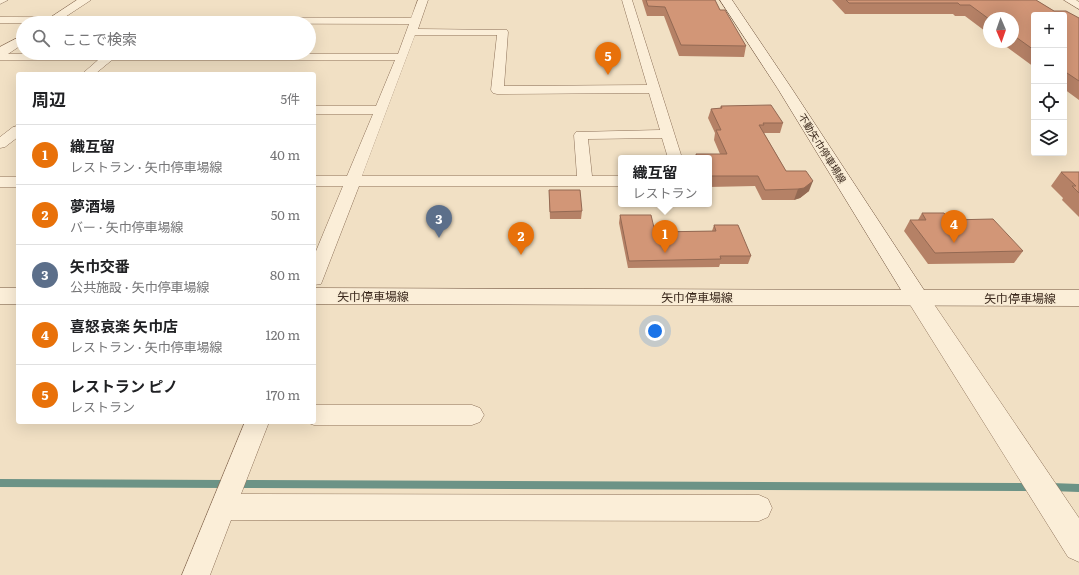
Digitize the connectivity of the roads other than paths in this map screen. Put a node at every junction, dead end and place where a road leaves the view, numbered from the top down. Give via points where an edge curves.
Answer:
1 (3, 0) edge
2 (85, 0) edge
3 (423, 0) edge
4 (628, 0) edge
5 (726, 0) edge
6 (1069, 0) edge
7 (0, 2) edge
8 (1079, 6) edge
9 (59, 16) edge
10 (0, 20) edge
11 (16, 20) edge
12 (316, 20) edge
13 (416, 20) junction
14 (411, 32) junction
15 (16, 44) edge
16 (0, 54) edge
17 (0, 57) edge
18 (16, 57) edge
19 (316, 57) edge
20 (402, 57) junction
21 (105, 60) edge
22 (90, 72) edge
23 (654, 89) junction
24 (316, 110) edge
25 (381, 110) junction
26 (16, 132) edge
27 (668, 134) junction
28 (0, 144) edge
29 (674, 155) edge
30 (316, 181) edge
31 (352, 181) junction
32 (585, 181) junction
33 (618, 181) edge
34 (0, 182) edge
35 (16, 182) edge
36 (316, 274) edge
37 (0, 296) edge
38 (16, 296) edge
39 (316, 296) edge
40 (918, 297) junction
41 (1079, 298) edge
42 (316, 415) edge
43 (472, 415) dead end
44 (256, 424) edge
45 (229, 492) junction
46 (759, 508) dead end
47 (1079, 546) edge
48 (196, 575) edge

1 - 7 street
2 - 9 main road
3 - 13 street
4 - 23 street
5 - 40 main road, 不動矢巾停車場線
6 - 8 street
10 - 11 street
12 - 13 street
13 - 14 street
14 - 20 street
14 - 23 street via 503,32 497,90
15 - 16 main road
17 - 18 street
19 - 20 street
20 - 25 street
21 - 22 street
23 - 27 street
24 - 25 street
25 - 31 street
26 - 28 street
27 - 29 street
27 - 32 street via 580,135
30 - 31 street
31 - 32 street
31 - 36 street
32 - 33 street
34 - 35 street
37 - 38 main road
39 - 40 main road, 矢巾停車場線
40 - 41 main road, 矢巾停車場線
40 - 47 main road, 不動矢巾停車場線
42 - 43 street
44 - 45 street
45 - 46 street
45 - 48 street

